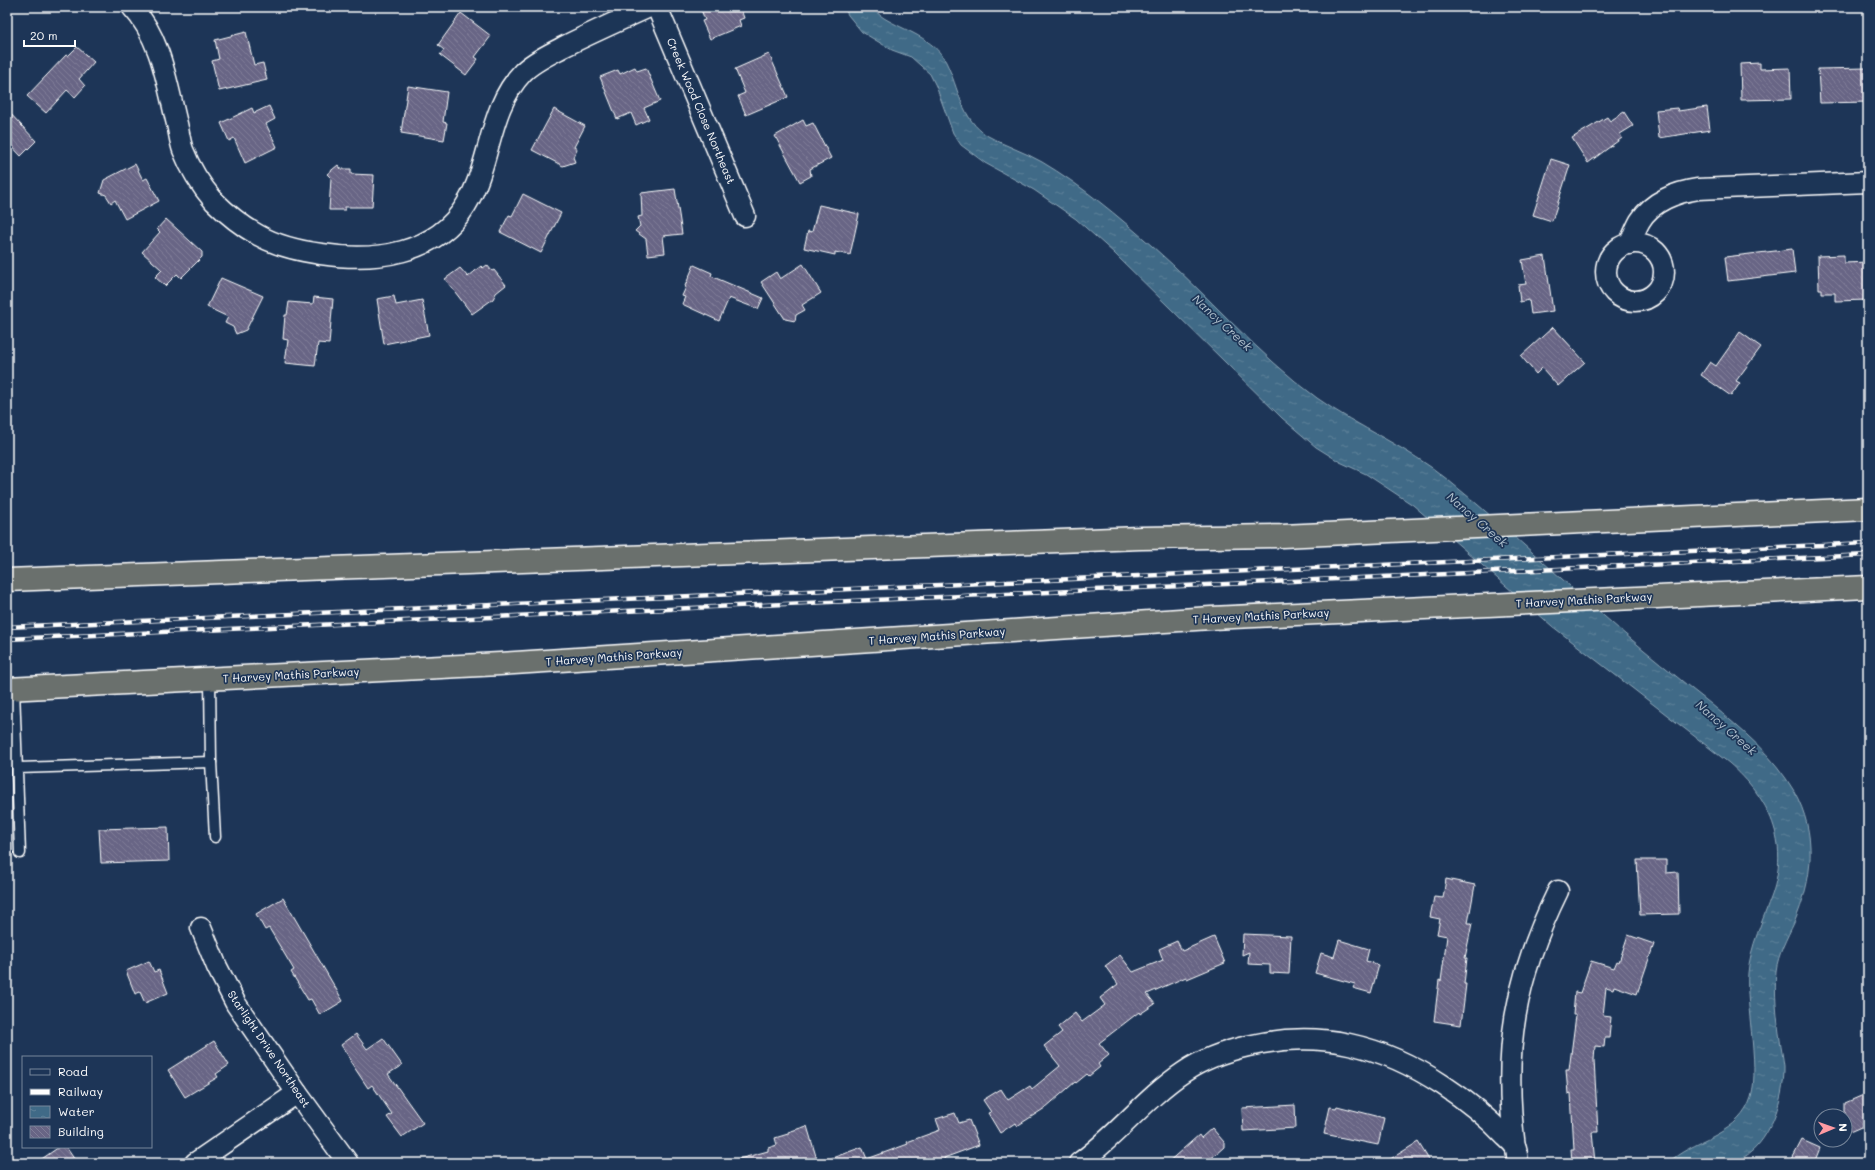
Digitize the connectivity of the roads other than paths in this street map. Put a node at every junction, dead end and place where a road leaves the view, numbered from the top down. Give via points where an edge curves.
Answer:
1 (132, 7) edge
2 (649, 7) edge
3 (657, 7) edge
4 (1868, 182) edge
5 (744, 216) dead end
6 (1629, 244) dead end
7 (1868, 509) edge
8 (7, 580) edge
9 (1868, 587) edge
10 (210, 679) junction
11 (11, 689) edge
12 (211, 762) junction
13 (18, 768) junction
14 (215, 836) dead end
15 (20, 853) dead end
16 (1558, 891) dead end
17 (201, 928) dead end
18 (296, 1093) junction
19 (1517, 1155) edge
20 (195, 1163) edge
21 (348, 1163) edge
22 (1079, 1163) edge

1 - 2 street via 147,27 159,54 183,150 214,200 258,236 304,252 347,257 372,257 407,250 444,229 456,218 473,193 494,123 511,86 524,71 554,52
3 - 5 street, Creek Wood Close Northeast
4 - 6 street via 1682,191 1660,201 1641,220
7 - 8 highway via 1282,536 1141,538
9 - 10 highway, T Harvey Mathis Parkway via 1211,618 500,664
10 - 11 highway, T Harvey Mathis Parkway
10 - 12 lane
11 - 13 lane
12 - 13 lane
12 - 14 lane
13 - 15 lane
16 - 19 street via 1531,951 1514,1015 1509,1081
17 - 18 street, Starlight Drive Northeast via 236,1004
18 - 20 street
18 - 21 street, Starlight Drive Northeast
19 - 22 street via 1492,1122 1461,1096 1432,1077 1363,1046 1342,1041 1304,1038 1273,1040 1226,1052 1185,1071 1157,1092

